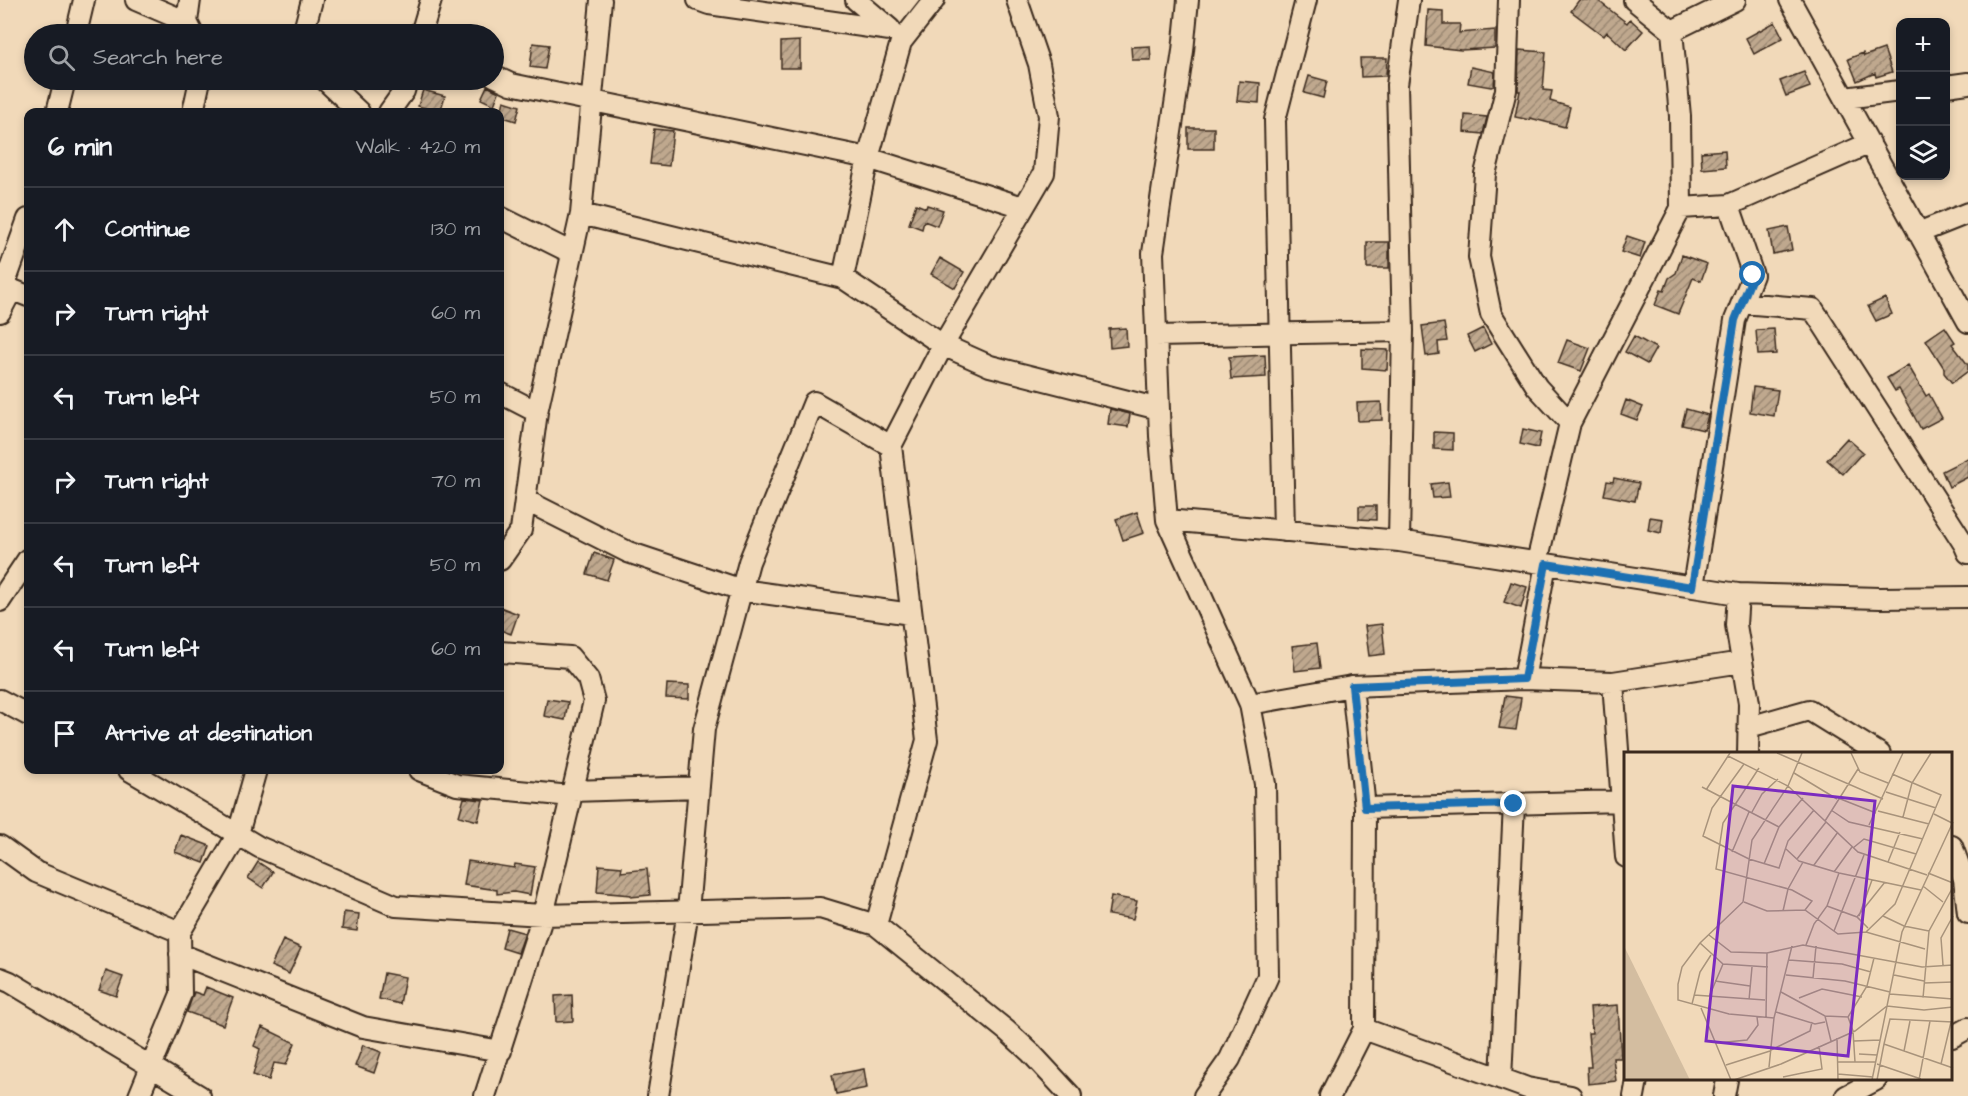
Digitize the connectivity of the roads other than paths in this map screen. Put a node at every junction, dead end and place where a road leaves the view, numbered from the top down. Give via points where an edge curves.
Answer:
1 (84, 0) edge
2 (136, 0) edge
3 (190, 0) edge
4 (312, 0) edge
5 (431, 0) edge
6 (601, 0) edge
7 (698, 0) edge
8 (856, 0) edge
9 (934, 0) edge
10 (1017, 0) edge
11 (1188, 0) edge
12 (1306, 0) edge
13 (1409, 0) edge
14 (1509, 0) edge
15 (1634, 0) edge
16 (1735, 0) edge
17 (1790, 0) edge
18 (78, 24) edge
19 (182, 24) edge
20 (190, 24) edge
21 (306, 24) edge
22 (424, 24) edge
23 (1672, 32) junction
24 (896, 36) junction
25 (504, 81) edge
26 (1968, 83) edge
27 (1950, 85) edge
28 (62, 90) edge
29 (198, 90) edge
30 (336, 90) edge
31 (404, 90) edge
32 (1896, 92) edge
33 (1845, 98) junction
34 (592, 101) junction
35 (58, 108) edge
36 (194, 108) edge
37 (355, 108) edge
38 (392, 108) edge
39 (1870, 143) junction
40 (868, 158) junction
41 (1730, 205) junction
42 (1023, 207) junction
43 (1681, 208) junction
44 (1968, 213) edge
45 (581, 214) junction
46 (504, 219) edge
47 (1918, 233) junction
48 (24, 235) edge
49 (572, 253) junction
50 (843, 278) junction
51 (11, 289) edge
52 (1742, 303) junction
53 (0, 312) edge
54 (1968, 322) edge
55 (1403, 331) junction
56 (1280, 334) junction
57 (1156, 336) junction
58 (943, 345) junction
59 (504, 395) edge
60 (1159, 408) junction
61 (537, 412) junction
62 (1570, 423) junction
63 (891, 446) junction
64 (525, 500) junction
65 (1167, 520) junction
66 (1284, 531) junction
67 (1399, 541) junction
68 (504, 551) edge
69 (1968, 553) edge
70 (1541, 563) junction
71 (24, 565) edge
72 (1692, 587) junction
73 (742, 590) junction
74 (1738, 594) junction
75 (1968, 597) edge
76 (0, 601) edge
77 (911, 614) junction
78 (504, 652) edge
79 (1742, 662) junction
80 (1524, 679) junction
81 (1613, 682) junction
82 (1352, 686) junction
83 (0, 700) edge
84 (1250, 704) junction
85 (24, 713) edge
86 (1749, 727) junction
87 (1748, 752) edge
88 (1877, 752) edge
89 (136, 774) edge
90 (255, 774) edge
91 (429, 774) edge
92 (699, 787) junction
93 (572, 794) junction
94 (1622, 801) junction
95 (1514, 804) junction
96 (1365, 808) junction
97 (1624, 829) edge
98 (238, 834) junction
99 (0, 846) edge
100 (1953, 849) edge
101 (688, 911) junction
102 (1968, 913) edge
103 (543, 915) junction
104 (876, 925) junction
105 (180, 932) junction
106 (180, 954) junction
107 (0, 978) edge
108 (1968, 1028) edge
109 (1364, 1029) junction
110 (1953, 1037) edge
111 (501, 1051) junction
112 (151, 1068) junction
113 (1502, 1078) junction
114 (1637, 1081) edge
115 (1726, 1081) edge
116 (1873, 1081) edge
117 (140, 1096) edge
118 (200, 1096) edge
119 (485, 1096) edge
120 (658, 1096) edge
121 (1071, 1096) edge
122 (1203, 1096) edge
123 (1330, 1096) edge
124 (1571, 1096) edge
125 (1634, 1096) edge
126 (1725, 1096) edge
127 (1846, 1096) edge

1 - 18 street
2 - 19 street
3 - 20 street
4 - 21 street
5 - 22 street
6 - 34 street
7 - 24 street
8 - 24 street
9 - 24 street
10 - 42 street via 1039,64 1049,116 1044,173
11 - 57 street via 1153,253
12 - 56 street via 1275,120
13 - 55 street via 1396,86
14 - 62 street via 1506,90 1485,174 1479,257 1491,314 1537,387
15 - 23 street
16 - 23 street
17 - 33 street
23 - 43 street via 1680,116
24 - 40 street
25 - 34 street
26 - 27 street
28 - 35 street
29 - 36 street
30 - 37 street
31 - 38 street
32 - 33 street
33 - 39 street
34 - 40 street
34 - 45 street
39 - 41 street
39 - 47 street
40 - 42 street
40 - 50 street
41 - 43 street
41 - 52 street via 1753,275
42 - 58 street
43 - 62 street
44 - 47 street
45 - 49 street
45 - 50 street
46 - 49 street
47 - 54 street
48 - 51 street
49 - 61 street
50 - 58 street
51 - 53 street
52 - 69 street via 1813,309
52 - 72 street via 1735,320
55 - 56 street
55 - 67 street
56 - 57 street
56 - 66 street
57 - 60 street
58 - 60 street via 990,366
58 - 63 street
59 - 61 street
60 - 65 street
61 - 64 street
62 - 70 street
63 - 73 street via 814,402 749,562
63 - 77 street
64 - 68 street via 521,531
64 - 73 street via 628,552
65 - 66 street
65 - 84 street
66 - 67 street
67 - 70 street
70 - 72 street
70 - 80 street
71 - 76 street
72 - 74 street
73 - 77 street
73 - 92 street via 704,729
74 - 75 street
74 - 79 street via 1736,625
77 - 104 street via 927,740
78 - 93 street via 570,657 588,679 594,701
79 - 81 street
79 - 86 street
80 - 81 street
80 - 82 street
81 - 94 street
82 - 84 street
82 - 96 street
83 - 85 street
84 - 122 street via 1265,784 1268,976 1230,1059
86 - 87 street
86 - 88 street via 1809,710
89 - 98 street
90 - 98 street
91 - 93 street via 457,785
92 - 93 street
92 - 101 street
93 - 103 street
94 - 95 street
94 - 97 street
95 - 96 street
95 - 113 street
96 - 109 street
98 - 103 street via 259,847 396,906
98 - 105 street
99 - 105 street via 36,872
100 - 102 street via 1964,879
101 - 103 street
101 - 104 street via 820,908
101 - 120 street
103 - 111 street
104 - 121 street via 1007,1031
105 - 106 street
106 - 111 street via 363,1027
106 - 112 street via 181,994
107 - 112 street
108 - 110 street
109 - 113 street
109 - 123 street
111 - 119 street
112 - 117 street
112 - 118 street
113 - 124 street via 1527,1088
114 - 125 street
115 - 126 street
116 - 127 street

